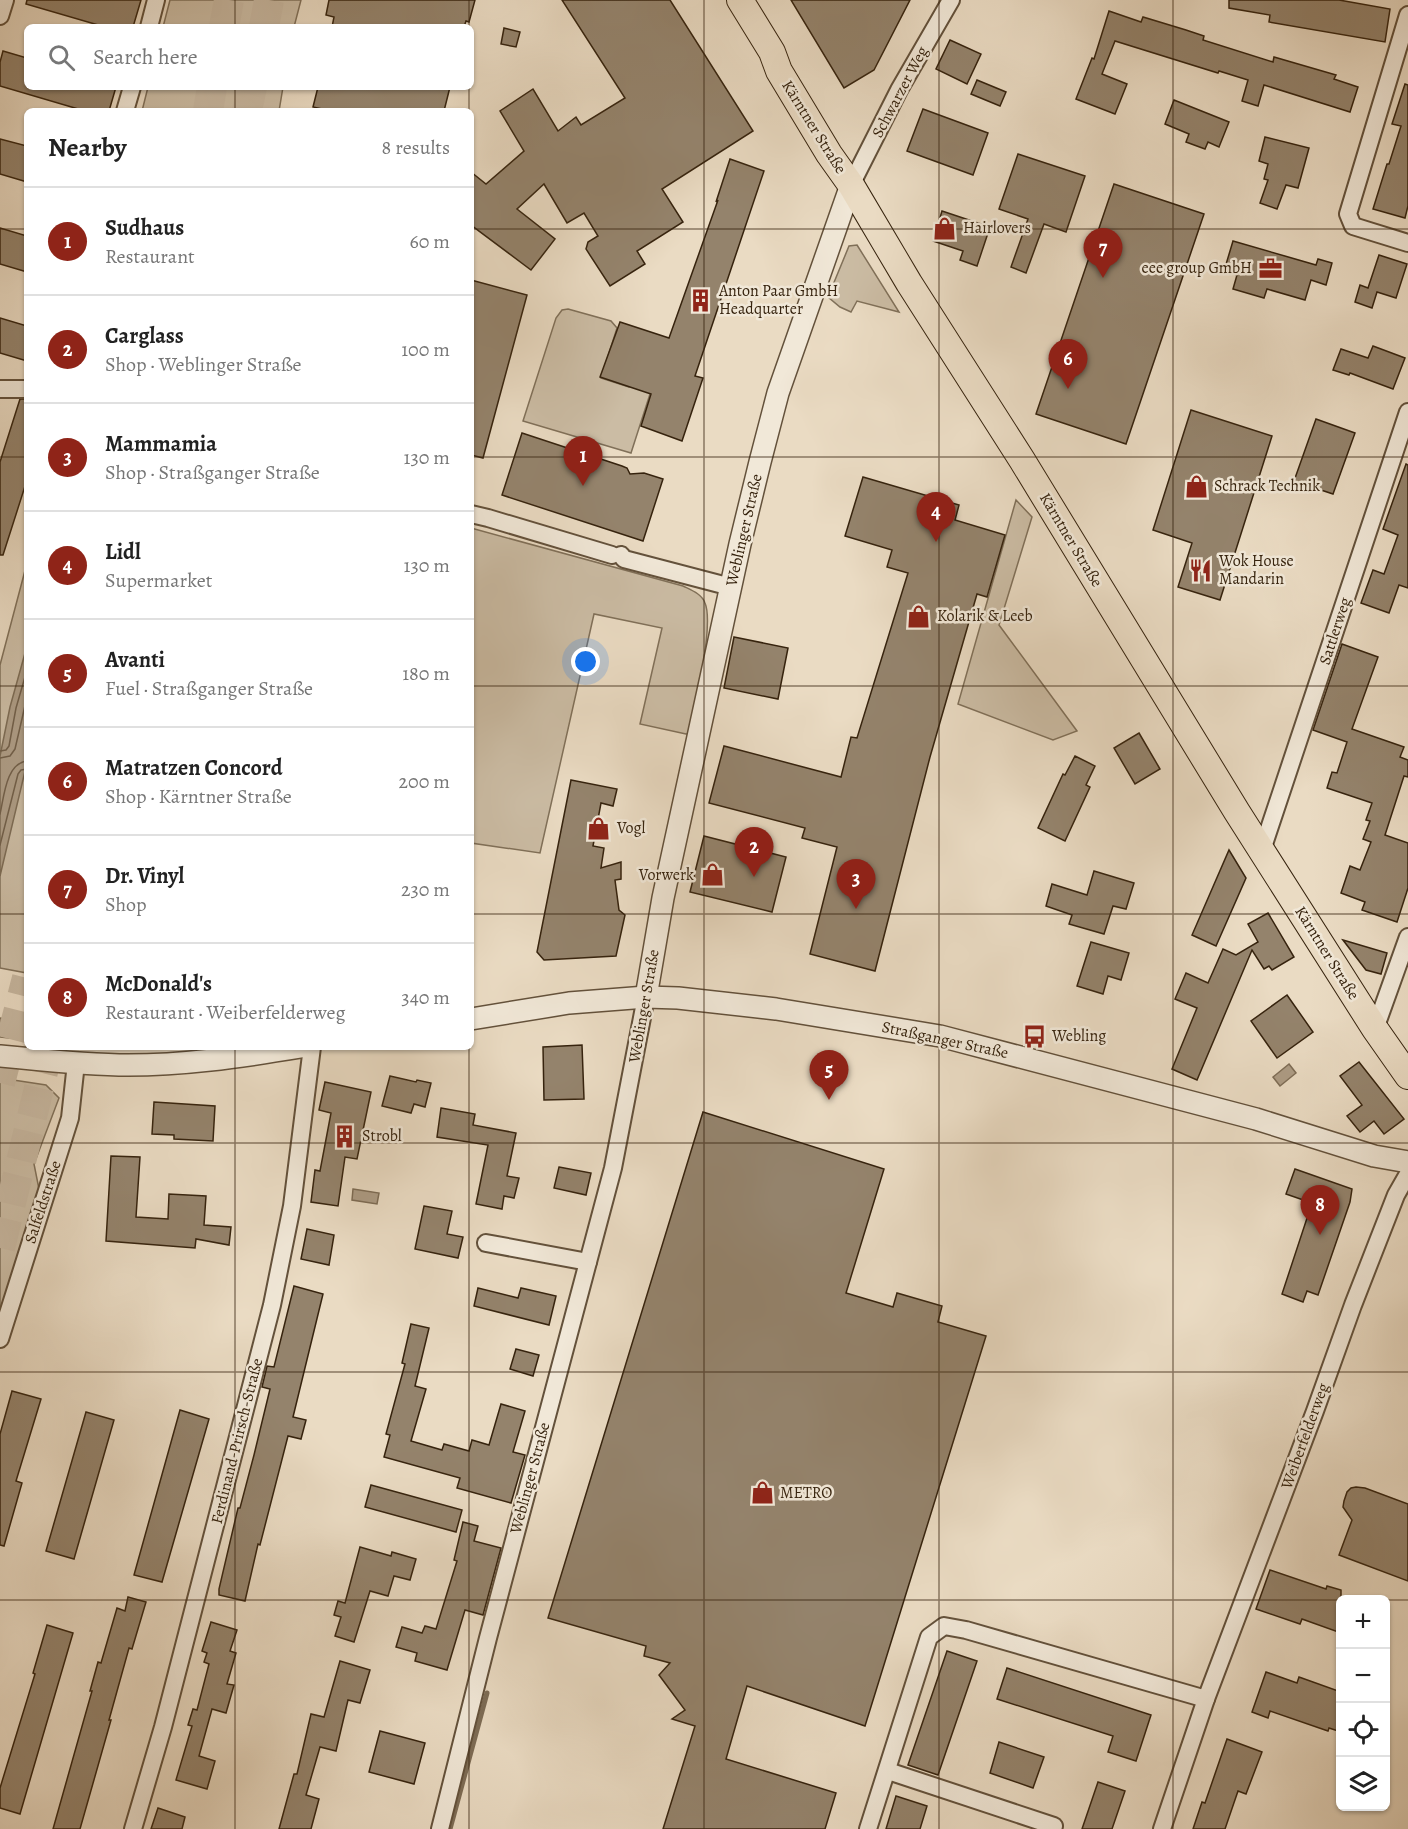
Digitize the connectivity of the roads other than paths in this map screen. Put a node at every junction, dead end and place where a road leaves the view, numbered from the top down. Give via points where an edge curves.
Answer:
1 (5, 0) edge
2 (156, 0) edge
3 (740, 0) edge
4 (951, 0) edge
5 (1408, 15) edge
6 (0, 16) edge
7 (150, 24) edge
8 (131, 90) edge
9 (126, 108) edge
10 (851, 185) junction
11 (1408, 243) edge
12 (0, 389) edge
13 (24, 389) edge
14 (1408, 412) edge
15 (474, 515) edge
16 (730, 587) junction
17 (1262, 850) junction
18 (1408, 937) edge
19 (646, 997) junction
20 (474, 1019) edge
21 (1375, 1029) junction
22 (283, 1050) edge
23 (312, 1050) edge
24 (0, 1056) edge
25 (76, 1063) junction
26 (1408, 1076) edge
27 (1408, 1162) edge
28 (1408, 1174) edge
29 (486, 1243) dead end
30 (588, 1262) junction
31 (0, 1339) edge
32 (1206, 1700) junction
33 (888, 1771) junction
34 (1054, 1826) dead end
35 (133, 1829) edge
36 (440, 1829) edge
37 (868, 1829) edge
38 (1162, 1829) edge

1 - 6 street
2 - 7 street
3 - 10 main road, Kärntner Straße via 772,52 779,71
4 - 10 street, Schwarzer Weg
5 - 11 street via 1348,214 1353,226
8 - 9 street
10 - 16 street, Weblinger Straße via 778,393
10 - 17 main road, Kärntner Straße
12 - 13 street
14 - 17 street, Sattlerweg
15 - 16 street
16 - 19 street, Weblinger Straße via 663,898
17 - 21 main road, Kärntner Straße
18 - 21 street
19 - 20 street, Straßganger Straße via 569,1003
19 - 27 street, Straßganger Straße via 750,1006 940,1036 1256,1119 1374,1156
19 - 30 street, Weblinger Straße via 613,1168
21 - 26 main road, Kärntner Straße
22 - 25 street via 172,1064
23 - 35 street, Ferdinand-Prirsch-Straße via 292,1206 272,1305
24 - 25 street
25 - 31 street, Salfeldstraße via 70,1119
28 - 32 street, Weiberfelderweg via 1357,1294
29 - 30 street
30 - 36 street, Weblinger Straße
32 - 33 street via 944,1626 929,1637
32 - 38 street, Weiberfelderweg
33 - 34 street
33 - 37 street

